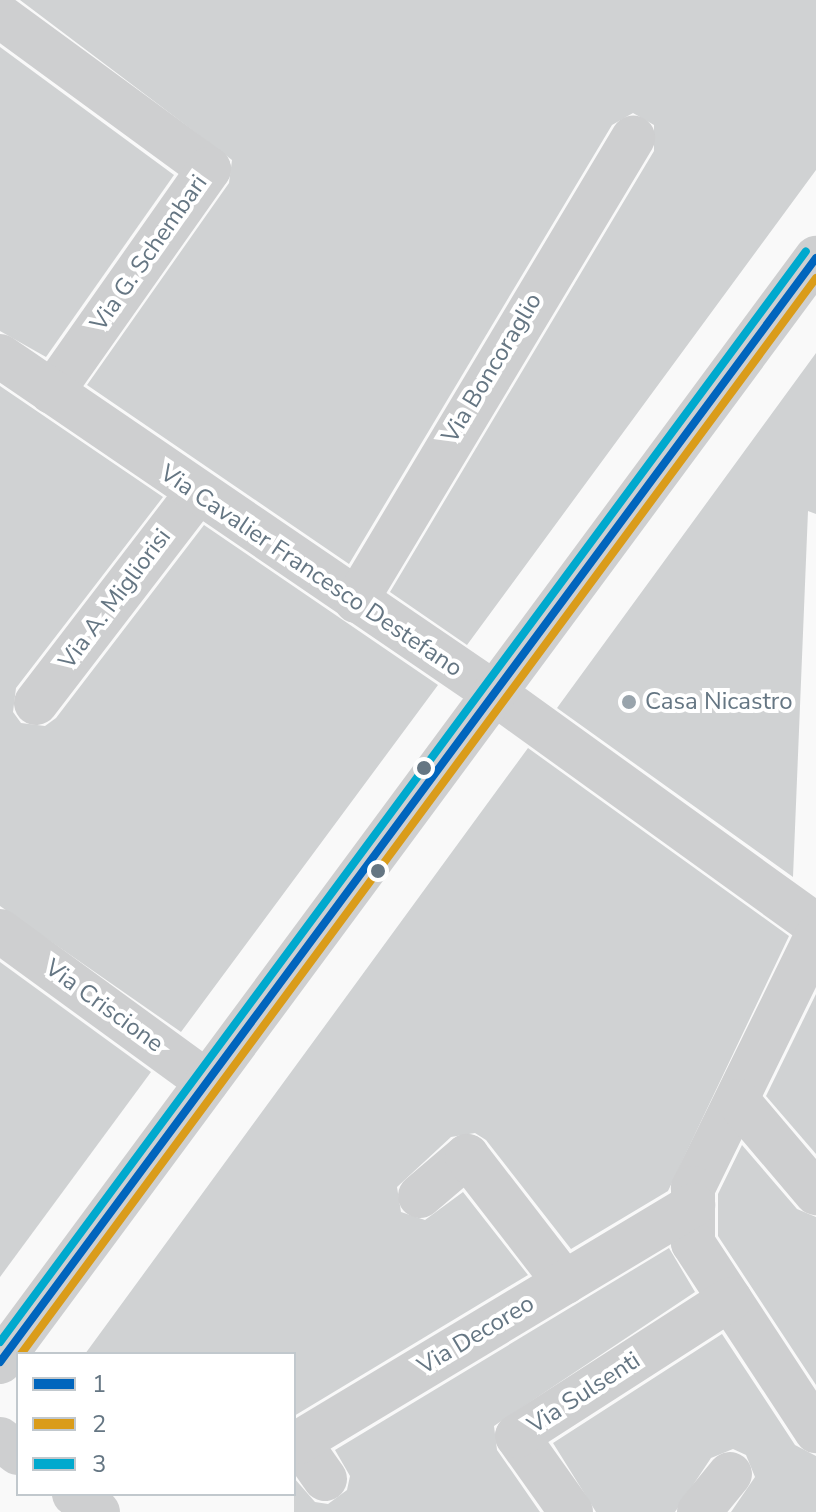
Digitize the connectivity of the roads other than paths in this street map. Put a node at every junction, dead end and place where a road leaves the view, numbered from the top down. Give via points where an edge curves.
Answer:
1 (0, 16) edge
2 (633, 138) dead end
3 (816, 258) edge
4 (0, 356) edge
5 (52, 392) junction
6 (195, 496) junction
7 (356, 601) junction
8 (494, 693) junction
9 (36, 703) dead end
10 (816, 925) edge
11 (0, 931) edge
12 (816, 937) edge
13 (207, 1082) junction
14 (738, 1101) junction
15 (816, 1193) edge
16 (420, 1196) dead end
17 (693, 1205) junction
18 (565, 1283) junction
19 (730, 1299) junction
20 (0, 1362) edge
21 (816, 1431) edge
22 (0, 1439) edge
23 (16, 1451) edge
24 (730, 1474) dead end
25 (325, 1479) dead end
26 (77, 1496) edge
27 (98, 1512) edge
28 (571, 1512) edge
29 (699, 1512) edge

1 - 5 street, Via G. Schembari via 209,169
2 - 7 street, Via Boncoraglio
3 - 8 street
4 - 5 street, Via Cavalier Francesco Destefano
5 - 6 street, Via Cavalier Francesco Destefano
6 - 7 street, Via Cavalier Francesco Destefano
6 - 9 street, Via A. Migliorisi
7 - 8 street, Via Cavalier Francesco Destefano
8 - 10 street, Via Cavalier Francesco Destefano
8 - 13 street
11 - 13 street, Via Criscione
12 - 14 street
13 - 20 street
14 - 15 street
14 - 17 street via 693,1188
16 - 18 street via 467,1156
17 - 18 street, Via Decoreo
17 - 19 street via 693,1243
18 - 25 street, Via Decoreo via 299,1442
19 - 21 street
19 - 28 street, Via Sulsenti via 517,1436
22 - 23 street
24 - 29 street
26 - 27 street

